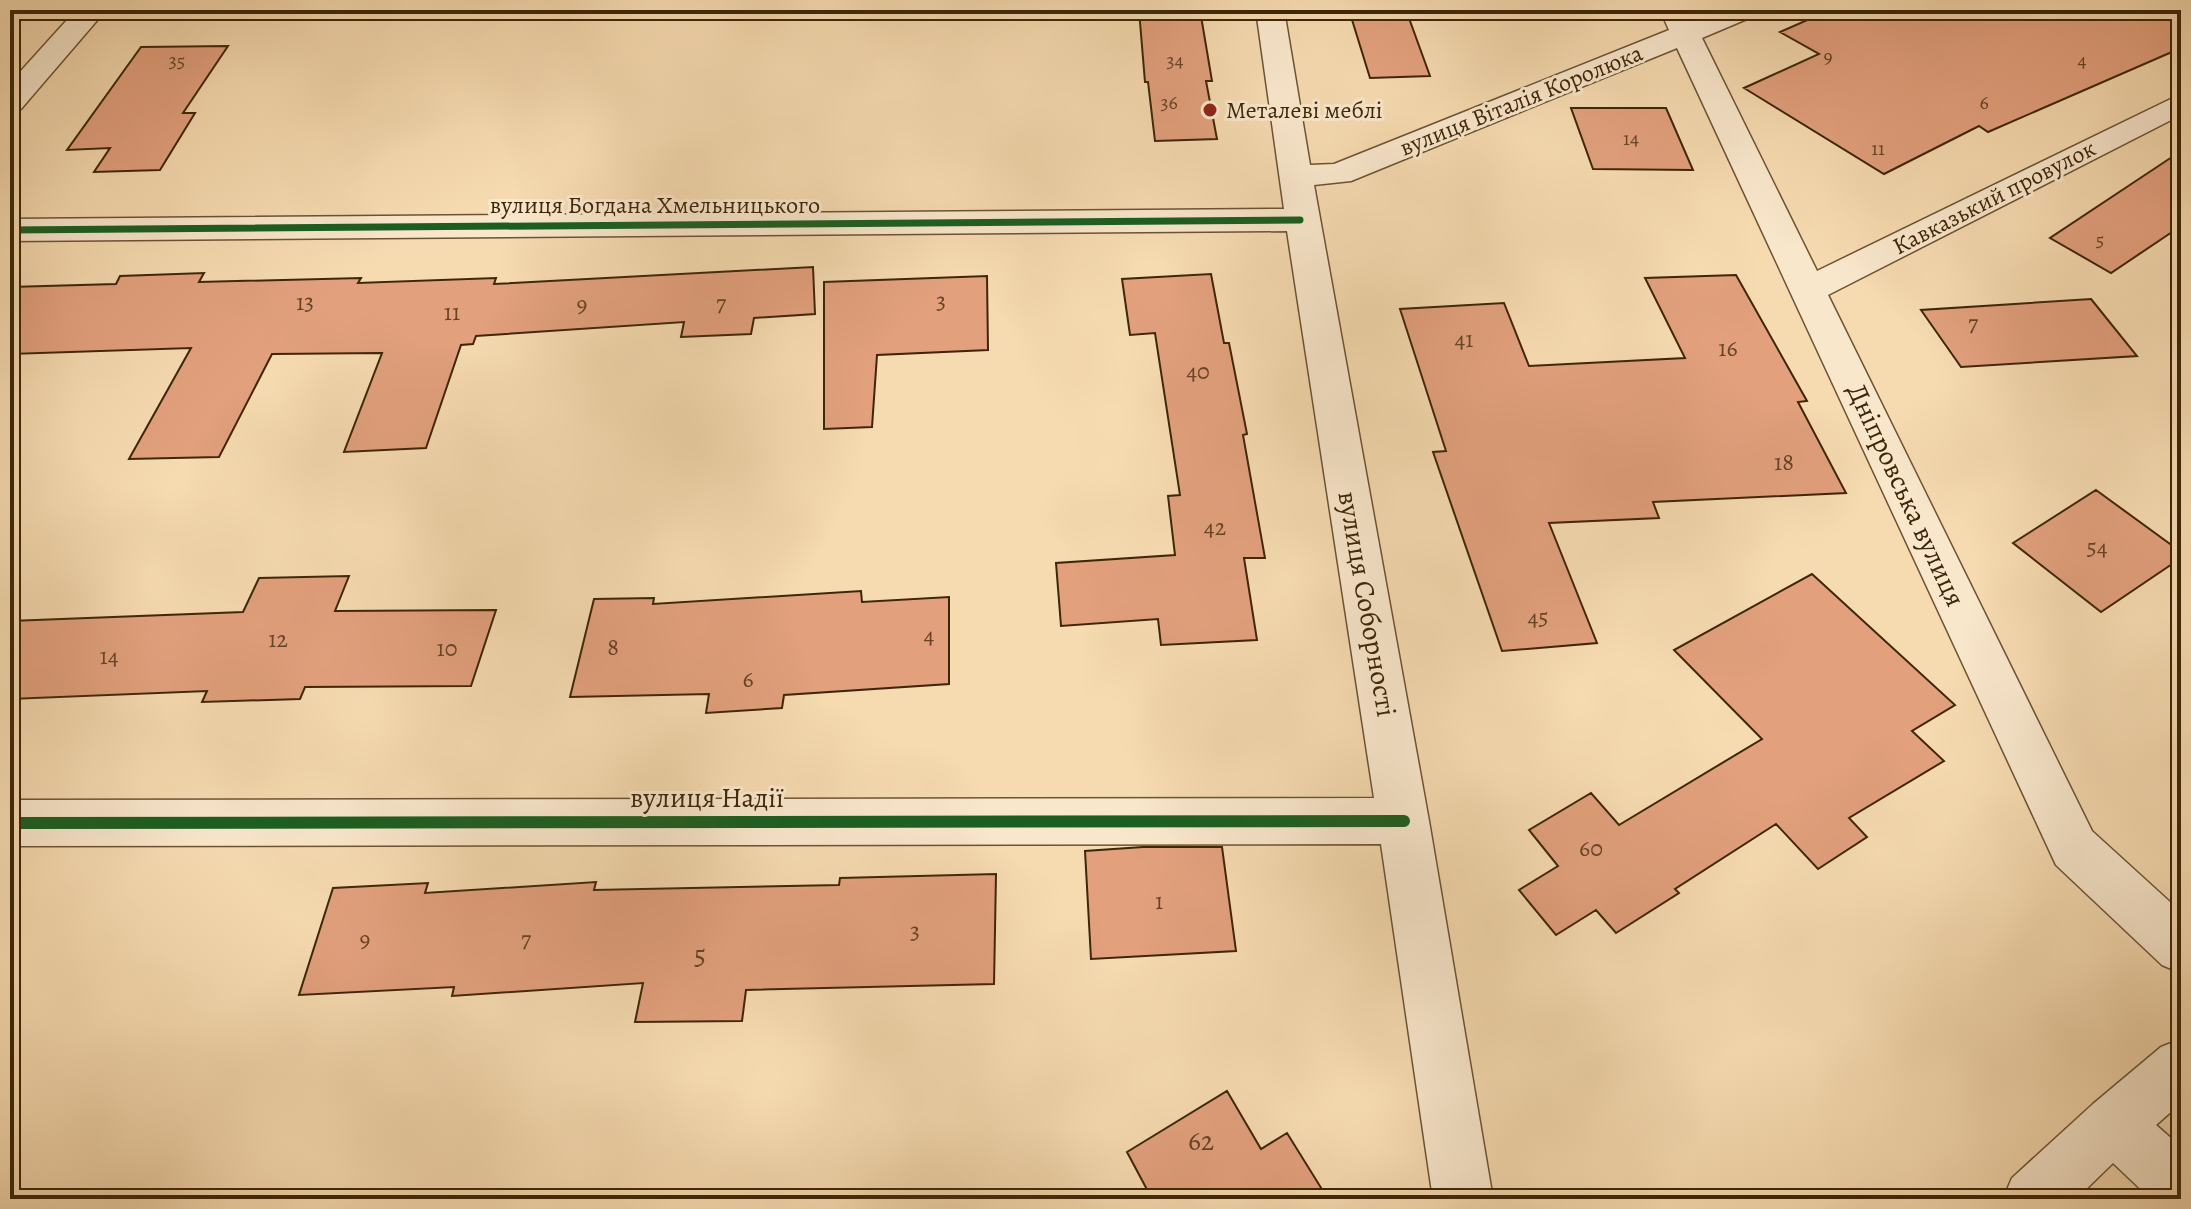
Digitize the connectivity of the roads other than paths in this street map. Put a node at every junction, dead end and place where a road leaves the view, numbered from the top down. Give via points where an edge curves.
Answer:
1 (92, 10) edge
2 (1270, 10) edge
3 (1744, 10) edge
4 (1680, 22) edge
5 (10, 102) edge
6 (2181, 103) edge
7 (1295, 176) junction
8 (1300, 220) junction
9 (10, 230) edge
10 (1808, 290) junction
11 (1404, 821) junction
12 (10, 823) edge
13 (2181, 947) edge
14 (2181, 1067) edge
15 (2113, 1124) junction
16 (2181, 1187) edge
17 (1463, 1199) edge
18 (2033, 1199) edge

1 - 5 street
2 - 7 street, вулиця Соборності
3 - 4 street, вулиця Віталія Королюка
4 - 7 street, вулиця Віталія Королюка via 1339,174
4 - 10 street, Дніпровська вулиця
6 - 10 street, Кавказький провулок
7 - 8 street, вулиця Соборності
8 - 9 street, вулиця Богдана Хмельницького
8 - 11 street, вулиця Соборності
10 - 13 street, Дніпровська вулиця via 2074,848
11 - 12 street, вулиця Надії
11 - 17 street, вулиця Соборності
14 - 15 street
15 - 16 street
15 - 18 street

